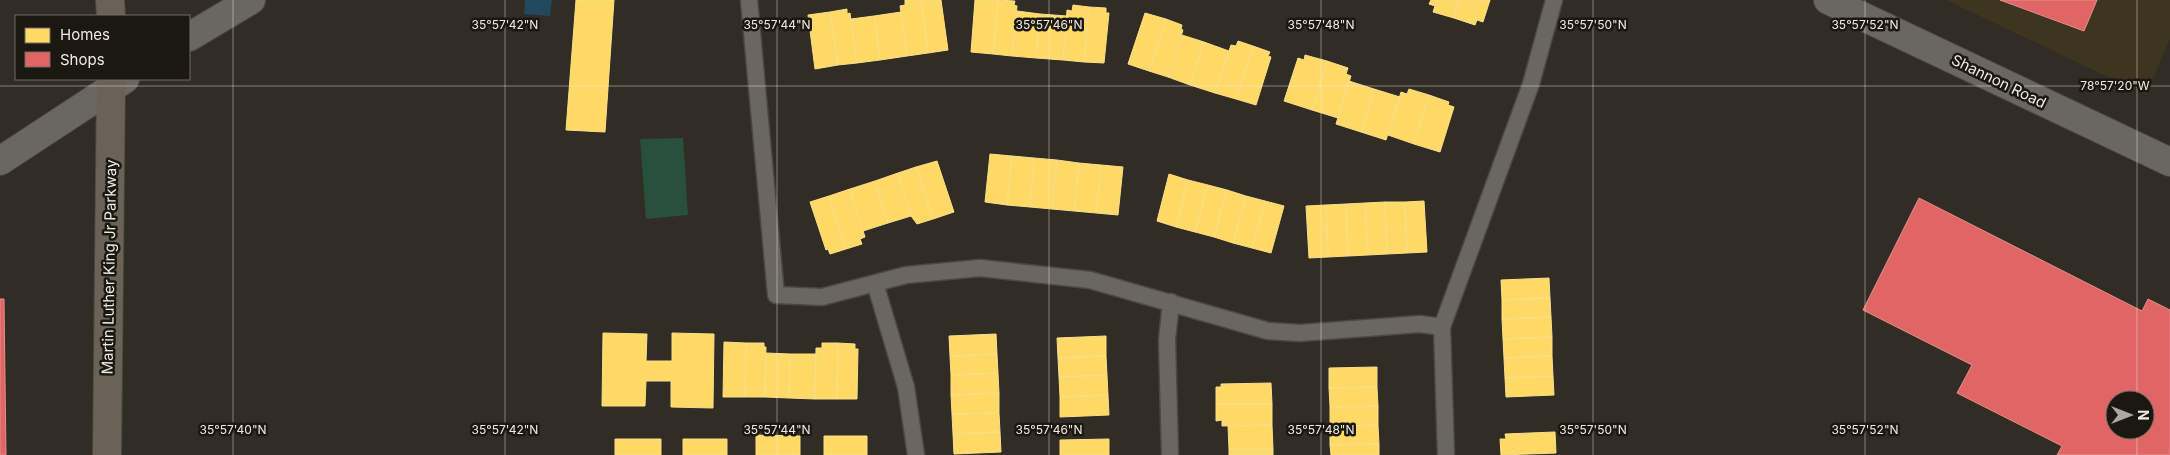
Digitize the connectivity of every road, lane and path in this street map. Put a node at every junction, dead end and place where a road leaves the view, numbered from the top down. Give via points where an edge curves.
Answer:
1 (110, 0) edge
2 (251, 0) edge
3 (749, 0) edge
4 (1554, 0) edge
5 (1828, 0) edge
6 (111, 15) edge
7 (190, 37) edge
8 (116, 82) edge
9 (0, 161) edge
10 (2170, 162) edge
11 (875, 283) junction
12 (1171, 302) junction
13 (1442, 327) junction
14 (107, 455) edge
15 (916, 455) edge
16 (1170, 455) edge
17 (1446, 455) edge

1 - 6 main road
2 - 7 street
3 - 11 lane via 776,295 822,297
4 - 13 lane via 1531,84
5 - 10 street, Shannon Road
8 - 9 street via 37,139
8 - 14 main road, Martin Luther King Jr Parkway
11 - 12 lane via 906,275 980,268 1090,280
11 - 15 lane via 906,387
12 - 13 lane via 1268,331 1300,333 1420,324
12 - 16 lane via 1167,340
13 - 17 lane

